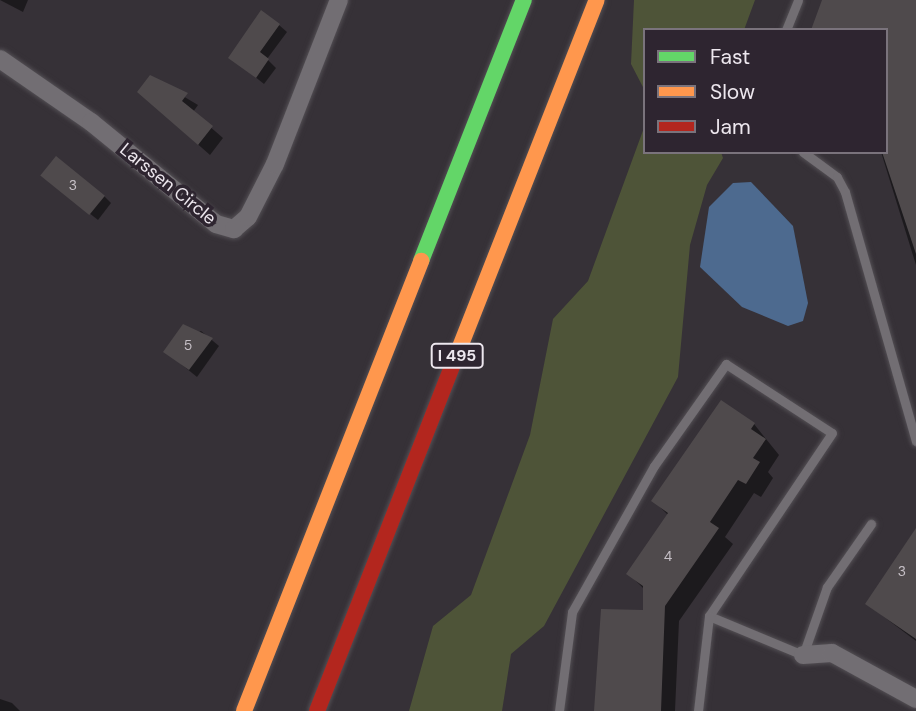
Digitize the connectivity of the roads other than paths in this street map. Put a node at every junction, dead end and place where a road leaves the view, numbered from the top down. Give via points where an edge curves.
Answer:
1 (339, 0) edge
2 (510, 0) edge
3 (524, 0) edge
4 (597, 0) edge
5 (798, 0) edge
6 (787, 28) edge
7 (0, 59) edge
8 (806, 154) edge
9 (426, 249) junction
10 (916, 441) edge
11 (871, 524) dead end
12 (709, 616) junction
13 (803, 655) junction
14 (916, 699) edge
15 (244, 711) edge
16 (317, 711) edge
17 (559, 711) edge
18 (698, 711) edge

1 - 7 street, Larssen Circle via 275,164 248,217 234,229 216,224 91,121
2 - 9 highway
3 - 9 highway
4 - 16 highway, I 495
5 - 6 lane
8 - 10 lane via 837,177 845,192
9 - 15 highway
11 - 13 lane via 827,587
12 - 13 lane
12 - 17 lane via 832,433 726,364 653,466 572,612
12 - 18 lane
13 - 14 street via 832,653

